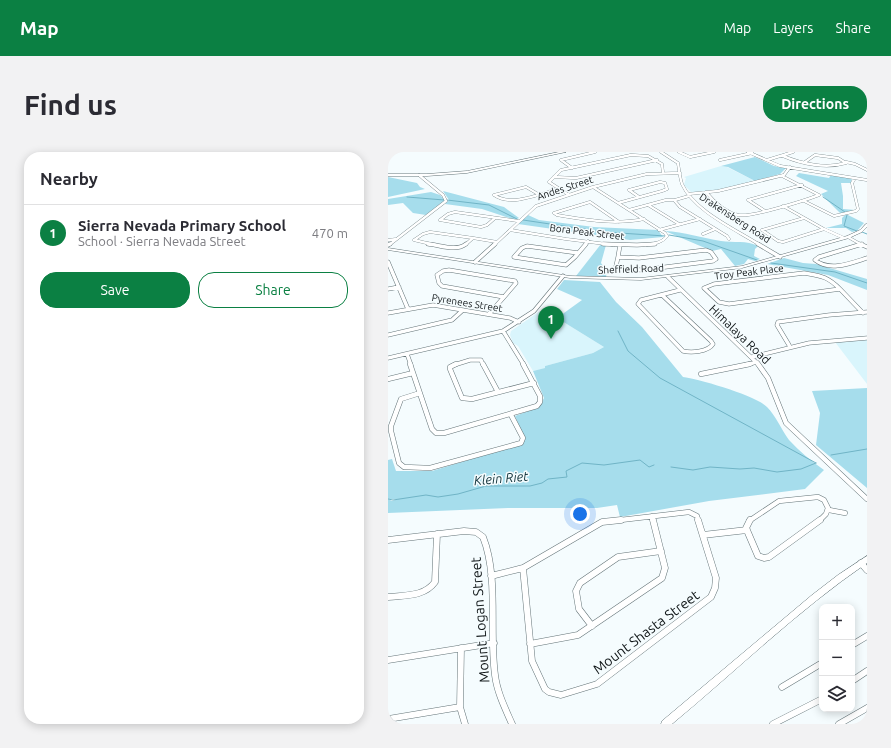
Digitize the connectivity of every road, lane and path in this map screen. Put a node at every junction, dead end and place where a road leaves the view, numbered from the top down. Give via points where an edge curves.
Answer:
1 (564, 152) edge
2 (595, 152) edge
3 (661, 152) edge
4 (679, 152) edge
5 (714, 152) edge
6 (755, 152) edge
7 (793, 152) edge
8 (640, 153) edge
9 (749, 153) edge
10 (783, 156) junction
11 (657, 160) junction
12 (720, 160) dead end
13 (767, 160) junction
14 (805, 162) junction
15 (846, 162) junction
16 (790, 167) junction
17 (572, 168) junction
18 (867, 170) edge
19 (663, 173) junction
20 (680, 173) junction
21 (388, 175) edge
22 (421, 175) junction
23 (554, 176) junction
24 (782, 176) junction
25 (855, 178) junction
26 (867, 180) edge
27 (802, 186) junction
28 (593, 187) junction
29 (558, 189) junction
30 (706, 192) junction
31 (538, 194) junction
32 (569, 194) junction
33 (688, 195) junction
34 (639, 197) junction
35 (675, 200) junction
36 (804, 201) junction
37 (618, 202) junction
38 (648, 205) junction
39 (783, 206) junction
40 (629, 210) junction
41 (765, 211) junction
42 (495, 218) junction
43 (804, 218) junction
44 (644, 219) junction
45 (700, 220) junction
46 (518, 221) junction
47 (619, 222) junction
48 (679, 224) junction
49 (867, 224) edge
50 (715, 229) junction
51 (824, 229) junction
52 (510, 230) junction
53 (659, 230) junction
54 (702, 234) dead end
55 (846, 237) junction
56 (472, 238) junction
57 (397, 239) junction
58 (728, 239) dead end
59 (388, 240) edge
60 (588, 241) junction
61 (497, 242) junction
62 (862, 244) junction
63 (620, 245) junction
64 (388, 247) edge
65 (867, 247) edge
66 (578, 253) junction
67 (780, 257) junction
68 (617, 258) junction
69 (867, 258) edge
70 (862, 260) junction
71 (388, 262) edge
72 (475, 262) junction
73 (867, 262) edge
74 (563, 276) junction
75 (668, 277) junction
76 (399, 287) junction
77 (388, 289) edge
78 (840, 289) junction
79 (680, 290) junction
80 (662, 295) junction
81 (854, 296) dead end
82 (504, 297) junction
83 (848, 297) junction
84 (408, 309) junction
85 (464, 310) junction
86 (388, 313) edge
87 (865, 313) edge
88 (489, 314) junction
89 (519, 322) junction
90 (503, 331) junction
91 (388, 335) edge
92 (867, 338) edge
93 (789, 346) junction
94 (407, 354) junction
95 (752, 357) junction
96 (388, 358) edge
97 (757, 362) junction
98 (413, 373) junction
99 (701, 374) dead end
100 (388, 379) edge
101 (534, 383) junction
102 (498, 392) junction
103 (420, 393) junction
104 (511, 415) junction
105 (394, 447) junction
106 (388, 449) edge
107 (867, 498) edge
108 (828, 510) junction
109 (845, 514) dead end
110 (652, 516) junction
111 (747, 530) junction
112 (437, 534) junction
113 (703, 535) junction
114 (388, 540) edge
115 (661, 551) junction
116 (864, 561) edge
117 (523, 568) junction
118 (867, 570) edge
119 (490, 576) junction
120 (388, 597) edge
121 (592, 626) junction
122 (867, 636) edge
123 (494, 643) junction
124 (855, 643) edge
125 (530, 644) junction
126 (461, 648) junction
127 (388, 660) edge
128 (819, 665) edge
129 (867, 671) edge
130 (855, 679) edge
131 (782, 687) dead end
132 (819, 701) edge
133 (460, 707) junction
134 (867, 708) edge
135 (388, 719) edge
136 (465, 724) edge
137 (512, 724) edge
138 (665, 724) edge
139 (773, 724) edge
140 (839, 724) edge

1 - 22 street via 467,172
2 - 17 street via 561,160
3 - 20 street, Drakensberg Road via 677,161
4 - 5 street via 690,157
6 - 9 street
7 - 10 street
8 - 11 street
8 - 17 street
9 - 12 street
9 - 13 street
10 - 13 street
10 - 14 street
11 - 19 street via 662,163
11 - 23 street via 574,179
13 - 16 street via 776,165
14 - 15 street via 836,166
14 - 15 street via 815,155 838,158
15 - 18 street
16 - 24 street
16 - 25 street
17 - 23 street via 561,170
19 - 20 street, Andes Street
19 - 28 street, Andes Street via 647,174
20 - 33 street, Drakensberg Road
21 - 22 street
22 - 57 street via 445,197 446,201
23 - 29 street via 549,182
24 - 27 street
24 - 30 street
25 - 26 street
25 - 36 street via 852,183 858,209 856,211 834,216
27 - 36 street via 819,195
27 - 41 street via 748,200
28 - 32 street, Andes Street
28 - 37 street
29 - 31 street
29 - 32 street
30 - 33 street
30 - 41 street via 714,202 736,215 745,216
31 - 31 street via 508,200 496,198 494,195 526,187
32 - 46 street, Andes Street via 536,206
33 - 35 street
33 - 67 street, Drakensberg Road via 704,210
34 - 34 street via 664,191 667,188 665,183 629,190
34 - 37 street
35 - 38 street
35 - 45 street via 680,207
36 - 39 street
37 - 40 street
38 - 40 street
38 - 48 street
39 - 41 street
39 - 43 street
40 - 44 street
42 - 42 street via 453,212 440,220 481,227
42 - 46 street
43 - 51 street
43 - 51 street via 762,230 783,242
44 - 47 street
44 - 53 street
45 - 48 street
45 - 50 street
46 - 52 street, Andes Street
47 - 47 street via 594,221 554,213 590,202
48 - 53 street
49 - 55 street, Sheffield Road via 861,231
50 - 54 street
50 - 58 street
51 - 55 street
52 - 60 street, Bora Peak Street
52 - 61 street, Andes Street
53 - 63 street, Bora Peak Street via 667,236 661,242
55 - 62 street
55 - 67 street, Sheffield Road
56 - 56 street via 428,232 414,240 457,248
56 - 61 street
57 - 59 street
57 - 64 street
60 - 63 street, Bora Peak Street
60 - 66 street
61 - 72 street, Andes Street
62 - 65 street
62 - 70 street via 815,260 838,267
63 - 68 street
64 - 72 street, Sheffield Road
66 - 66 street via 563,266 514,257 527,246
67 - 75 street, Sheffield Road via 736,268
68 - 68 street via 616,268 629,270 716,259 706,250
69 - 70 street
70 - 73 street
71 - 76 street
72 - 74 street, Sheffield Road
74 - 75 street, Sheffield Road via 627,280
74 - 89 street via 539,306
75 - 79 street, Himalaya Road
76 - 77 street
76 - 84 street
78 - 78 street, Troy Peak Place via 826,277 807,273 714,284 704,288 719,302 729,304
78 - 83 street, Troy Peak Place
79 - 80 street
79 - 95 street, Himalaya Road
80 - 80 street via 641,300 638,304 683,351 691,353 712,347 711,341
81 - 83 street
82 - 82 street via 515,281 449,270 442,271 437,277 442,286
82 - 88 street
83 - 87 street, Troy Peak Place
84 - 85 street, Pyrenees Street via 433,304
84 - 86 street, Pyrenees Street
85 - 88 street, Pyrenees Street
85 - 91 street via 452,320
87 - 93 street via 778,322 777,325
88 - 89 street, Pyrenees Street via 512,318
89 - 90 street
90 - 94 street
90 - 101 street
92 - 93 street via 826,340
93 - 95 street
94 - 96 street
94 - 98 street
95 - 97 street, Himalaya Road
97 - 99 street
97 - 107 street, Himalaya Road via 767,375 786,423
98 - 100 street
98 - 103 street
101 - 102 street
101 - 104 street via 541,398 539,404
102 - 102 street via 481,360 473,359 450,367 463,398 472,399
103 - 104 street via 432,429 438,434
103 - 105 street via 403,398 399,402 391,429
104 - 105 street via 523,439 513,446 425,468 402,466
105 - 106 street
108 - 109 street
108 - 111 street via 826,502 818,497 782,500 751,518
108 - 111 street via 824,517 769,557 762,558 756,554
110 - 113 street, Mount Shasta Street via 692,513 697,516
110 - 115 street
110 - 117 street, Mount Shasta Street via 602,522
111 - 113 street
112 - 114 street, Mount Logan Street
112 - 119 street, Mount Logan Street via 470,531 483,537
112 - 120 street via 435,582 432,587 426,591
113 - 125 street, Mount Shasta Street via 716,578 711,598 597,684 561,695 549,692 534,668
115 - 121 street via 665,568 662,578
115 - 121 street via 618,557 580,583 576,591 579,609
116 - 118 street
116 - 138 street via 828,585 706,692
117 - 119 street, Mount Shasta Street
117 - 125 street, Mount Shasta Street
119 - 123 street, Mount Logan Street
121 - 125 street via 578,635
122 - 124 street
123 - 126 street
123 - 137 street, Mount Logan Street via 498,692
126 - 127 street
126 - 133 street
128 - 131 street
129 - 130 street
132 - 139 street
133 - 135 street
133 - 136 street
134 - 140 street

